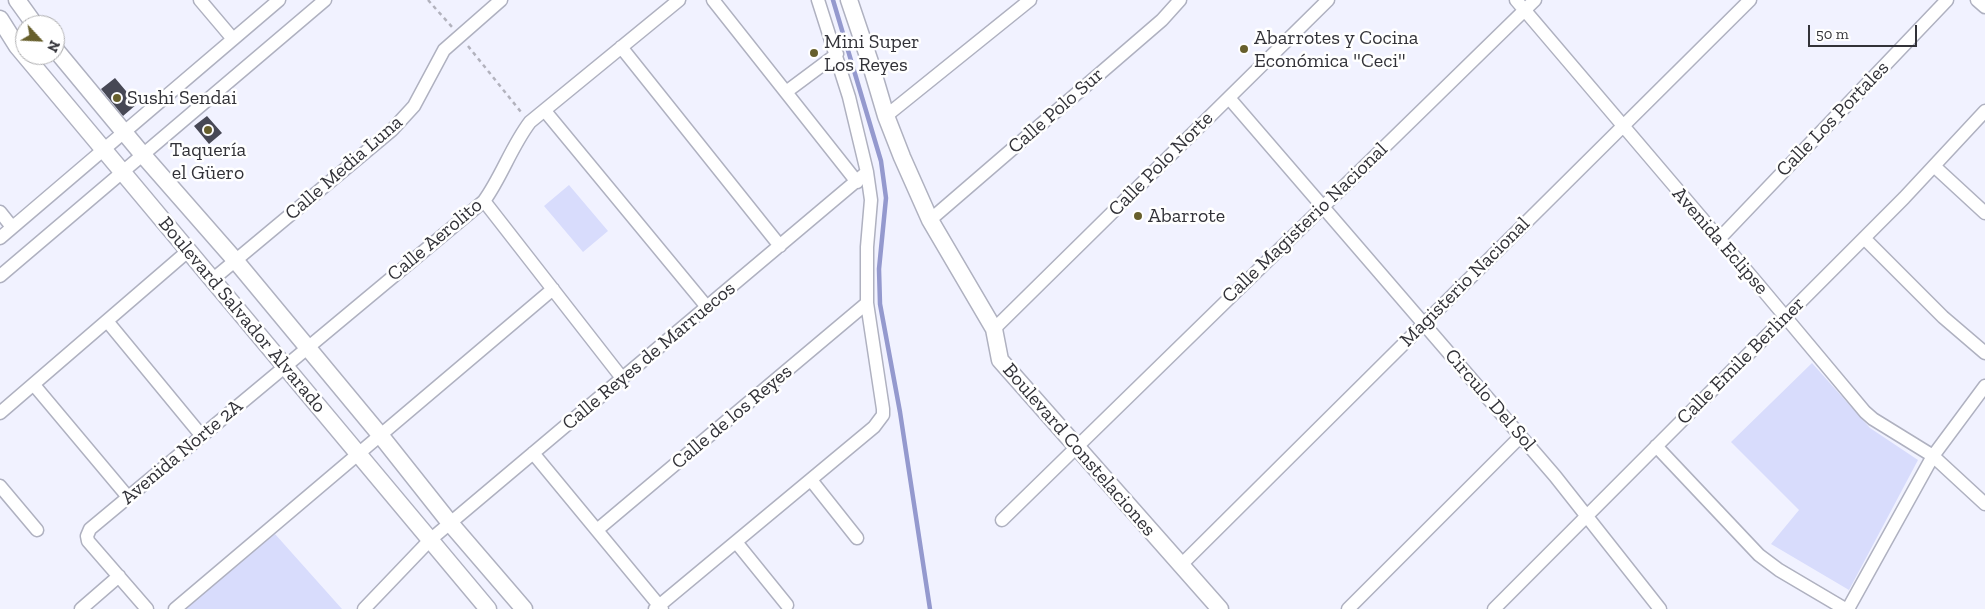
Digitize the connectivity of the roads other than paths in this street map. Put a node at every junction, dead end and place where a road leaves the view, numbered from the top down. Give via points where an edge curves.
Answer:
1 (17, 0) edge
2 (200, 0) edge
3 (279, 0) edge
4 (326, 0) edge
5 (501, 0) edge
6 (679, 0) edge
7 (713, 0) edge
8 (818, 0) edge
9 (850, 0) edge
10 (1030, 0) edge
11 (1180, 0) edge
12 (1328, 0) edge
13 (1516, 0) edge
14 (1536, 0) edge
15 (1750, 0) edge
16 (1947, 0) edge
17 (1978, 0) edge
18 (1985, 8) edge
19 (1525, 10) junction
20 (28, 15) edge
21 (0, 19) edge
22 (233, 39) junction
23 (621, 47) junction
24 (837, 54) junction
25 (65, 61) edge
26 (786, 92) junction
27 (1229, 98) junction
28 (545, 111) junction
29 (1985, 111) edge
30 (886, 116) junction
31 (1623, 126) junction
32 (125, 132) junction
33 (103, 150) junction
34 (143, 154) junction
35 (1934, 166) junction
36 (122, 172) junction
37 (868, 172) junction
38 (857, 182) junction
39 (484, 201) junction
40 (1322, 206) junction
41 (0, 212) edge
42 (1985, 213) edge
43 (930, 220) junction
44 (12, 227) junction
45 (0, 238) edge
46 (1864, 238) junction
47 (1719, 239) junction
48 (780, 246) junction
49 (188, 251) junction
50 (235, 260) junction
51 (0, 276) edge
52 (212, 280) junction
53 (552, 289) junction
54 (866, 303) junction
55 (707, 307) junction
56 (1785, 317) junction
57 (107, 321) junction
58 (1424, 323) junction
59 (994, 329) junction
60 (308, 347) junction
61 (1985, 353) edge
62 (284, 366) junction
63 (622, 378) junction
64 (34, 384) junction
65 (1985, 386) edge
66 (0, 413) edge
67 (201, 435) junction
68 (381, 436) junction
69 (1521, 436) junction
70 (1656, 446) junction
71 (1075, 447) junction
72 (533, 453) junction
73 (359, 454) junction
74 (1933, 456) junction
75 (811, 480) junction
76 (0, 486) edge
77 (128, 497) junction
78 (1985, 504) edge
79 (1587, 516) junction
80 (1002, 520) dead end
81 (450, 523) junction
82 (37, 530) dead end
83 (597, 530) junction
84 (857, 538) dead end
85 (430, 540) junction
86 (736, 542) junction
87 (1181, 565) junction
88 (119, 576) junction
89 (787, 605) dead end
90 (1653, 606) edge
91 (659, 608) edge
92 (81, 609) edge
93 (147, 609) edge
94 (176, 609) edge
95 (364, 609) edge
96 (488, 609) edge
97 (524, 609) edge
98 (1220, 609) edge
99 (1348, 609) edge
100 (1494, 609) edge
101 (1847, 609) edge

1 - 20 street
2 - 22 street
3 - 22 street
4 - 34 street
5 - 50 street, Calle Media Luna via 440,56 414,106 392,130
6 - 23 street, Calle Aerolito
7 - 26 street
8 - 24 street
9 - 30 street, Boulevard Constelaciones
10 - 30 street
11 - 43 street, Calle Polo Sur via 1162,20
12 - 27 street, Calle Polo Norte
13 - 19 street, Avenida Eclipse
14 - 19 street, Calle Magisterio Nacional
15 - 31 street, Magisterio Nacional
16 - 47 street, Calle Los Portales
17 - 18 street
19 - 31 street, Avenida Eclipse
19 - 40 street, Calle Magisterio Nacional
21 - 33 street, Boulevard Salvador Alvarado via 17,46
22 - 32 street
23 - 28 street, Calle Aerolito
23 - 48 street
24 - 26 street
24 - 37 street
25 - 32 street, Boulevard Salvador Alvarado
26 - 38 street
27 - 40 street, Circulo Del Sol
27 - 59 street, Calle Polo Norte
28 - 39 street, Calle Aerolito via 520,134
28 - 55 street
29 - 35 street, Calle Emile Berliner
30 - 43 street, Boulevard Constelaciones
31 - 47 street, Avenida Eclipse
31 - 58 street, Magisterio Nacional
32 - 33 street
32 - 34 street, Boulevard Salvador Alvarado
33 - 36 street, Boulevard Salvador Alvarado
33 - 44 street
34 - 36 street
34 - 50 street, Boulevard Salvador Alvarado
35 - 42 street
35 - 46 street, Calle Emile Berliner
36 - 49 street, Boulevard Salvador Alvarado
36 - 51 street
37 - 38 street, Calle Reyes de Marruecos
37 - 54 street via 871,200
38 - 48 street, Calle Reyes de Marruecos
39 - 53 street
39 - 60 street, Calle Aerolito
40 - 58 street, Circulo Del Sol
40 - 71 street, Calle Magisterio Nacional
41 - 44 street
43 - 59 street, Boulevard Constelaciones
44 - 45 street
46 - 56 street, Calle Emile Berliner
46 - 61 street via 1943,318
47 - 56 street, Avenida Eclipse
48 - 55 street, Calle Reyes de Marruecos
49 - 52 street, Boulevard Salvador Alvarado
49 - 57 street
50 - 52 street, Calle Media Luna
50 - 60 street, Boulevard Salvador Alvarado
52 - 62 street, Boulevard Salvador Alvarado
53 - 63 street
53 - 68 street
54 - 75 street via 882,415 874,427
54 - 83 street, Calle de los Reyes
55 - 63 street, Calle Reyes de Marruecos
56 - 70 street, Calle Emile Berliner
56 - 74 street, Avenida Eclipse via 1865,412
57 - 64 street
57 - 67 street
58 - 69 street, Circulo Del Sol
58 - 87 street, Magisterio Nacional
59 - 71 street, Boulevard Constelaciones via 1000,360
60 - 62 street, Calle Aerolito
60 - 68 street, Boulevard Salvador Alvarado
62 - 67 street, Avenida Norte 2A
62 - 73 street, Boulevard Salvador Alvarado
63 - 72 street, Calle Reyes de Marruecos
64 - 66 street
64 - 77 street
65 - 74 street
67 - 77 street, Avenida Norte 2A
68 - 73 street
68 - 81 street, Boulevard Salvador Alvarado
69 - 79 street, Circulo Del Sol
69 - 99 street
70 - 79 street, Calle Emile Berliner
70 - 101 street via 1759,555 1778,570
71 - 80 street, Calle Magisterio Nacional
71 - 87 street, Boulevard Constelaciones
72 - 81 street, Calle Reyes de Marruecos
72 - 83 street
73 - 85 street, Boulevard Salvador Alvarado
73 - 94 street
74 - 78 street, Avenida Eclipse
74 - 101 street
75 - 84 street
75 - 86 street
76 - 82 street
77 - 88 street, Avenida Norte 2A via 90,529 87,536
79 - 90 street, Circulo Del Sol
79 - 100 street, Calle Emile Berliner
81 - 85 street, Calle Reyes de Marruecos
81 - 97 street, Boulevard Salvador Alvarado
83 - 91 street
85 - 95 street, Calle Reyes de Marruecos
85 - 96 street, Boulevard Salvador Alvarado
86 - 89 street
86 - 91 street
87 - 98 street, Boulevard Constelaciones
88 - 92 street
88 - 93 street

